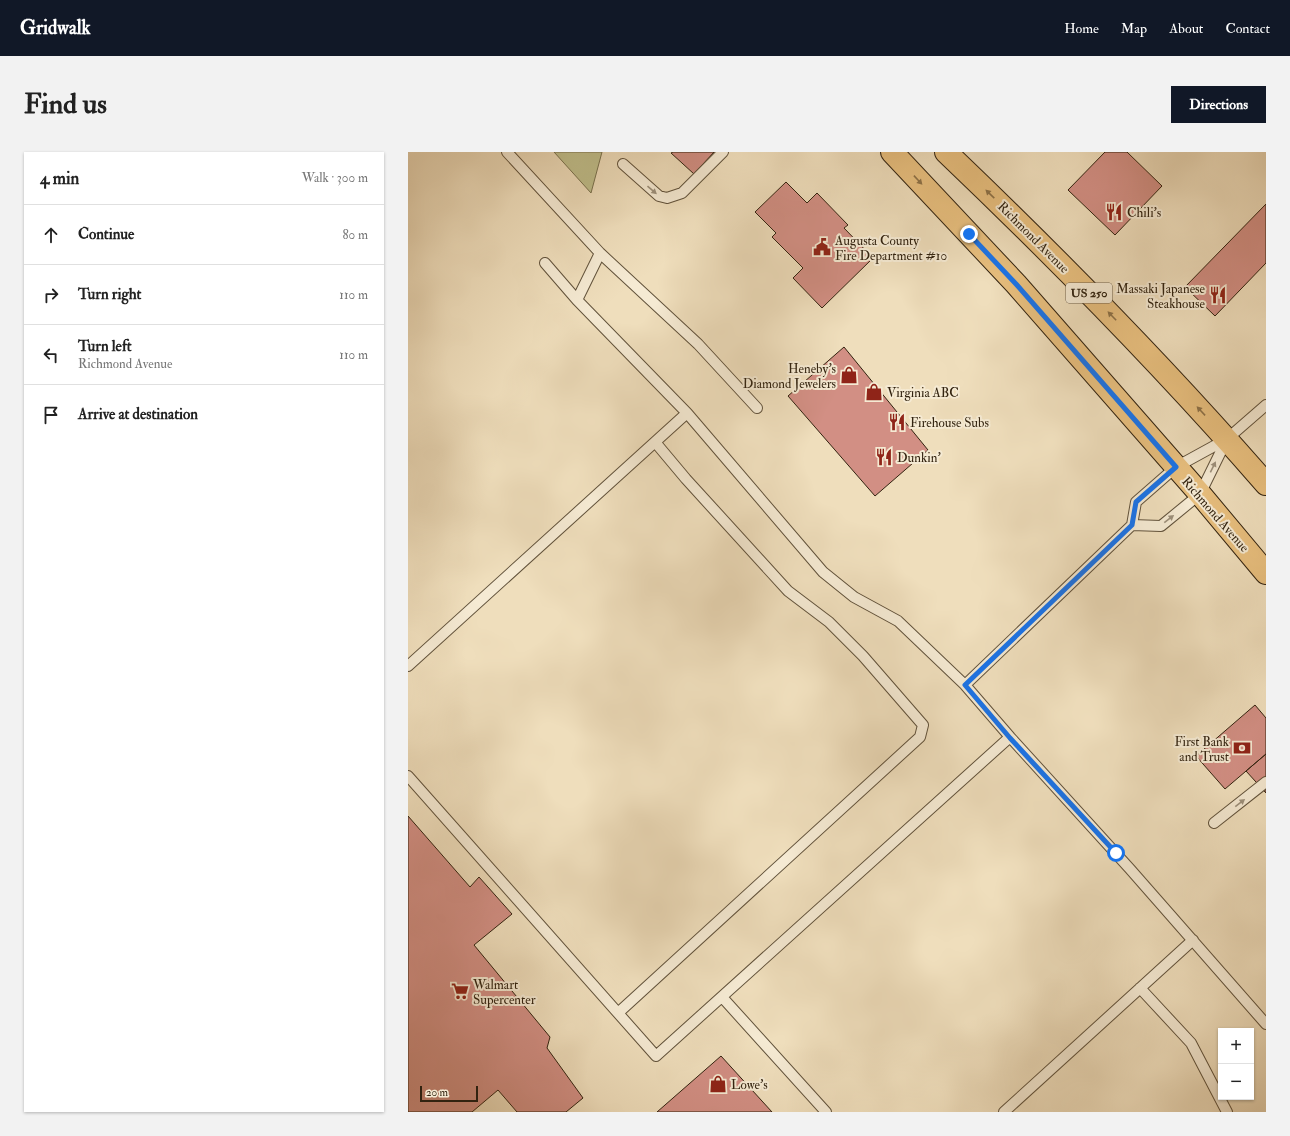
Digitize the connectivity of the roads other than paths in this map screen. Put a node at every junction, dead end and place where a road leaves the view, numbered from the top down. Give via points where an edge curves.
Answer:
1 (507, 152) edge
2 (723, 152) edge
3 (892, 152) edge
4 (946, 152) edge
5 (622, 164) dead end
6 (600, 252) junction
7 (545, 263) dead end
8 (577, 300) junction
9 (1266, 405) edge
10 (757, 408) dead end
11 (687, 413) junction
12 (1227, 439) junction
13 (655, 442) junction
14 (1176, 467) junction
15 (1266, 484) edge
16 (1200, 494) junction
17 (1132, 525) junction
18 (1266, 573) edge
19 (408, 666) edge
20 (965, 685) junction
21 (1010, 738) junction
22 (408, 776) edge
23 (1266, 782) edge
24 (1214, 823) dead end
25 (1193, 940) junction
26 (1140, 988) junction
27 (722, 997) junction
28 (618, 1013) junction
29 (1266, 1024) edge
30 (826, 1112) edge
31 (1004, 1112) edge
32 (1227, 1112) edge

1 - 6 lane
5 -> 2 lane via 659,196 667,198 682,193
3 -> 14 main road, Richmond Avenue via 1016,284
12 -> 4 main road, Richmond Avenue / US 250 via 1080,283
6 - 8 lane
6 - 10 lane via 698,344
7 - 8 lane
8 - 11 lane
9 - 12 lane
11 - 13 lane
11 - 20 lane via 828,576 854,597 898,621
12 - 14 lane
12 - 15 main road, Richmond Avenue / US 250
16 -> 12 lane
13 - 19 lane
13 - 28 lane via 788,591 829,622 863,656 922,725 920,737
14 - 16 main road, Richmond Avenue
14 - 17 lane via 1136,502
17 -> 16 lane via 1160,526
16 - 18 main road, Richmond Avenue
17 - 20 lane
20 - 21 lane
21 - 25 lane
21 - 27 lane
22 - 28 lane
24 -> 23 lane
25 - 26 lane
25 - 29 lane
26 - 31 lane
26 - 32 lane via 1191,1043
27 - 28 lane via 656,1056
27 - 30 lane

